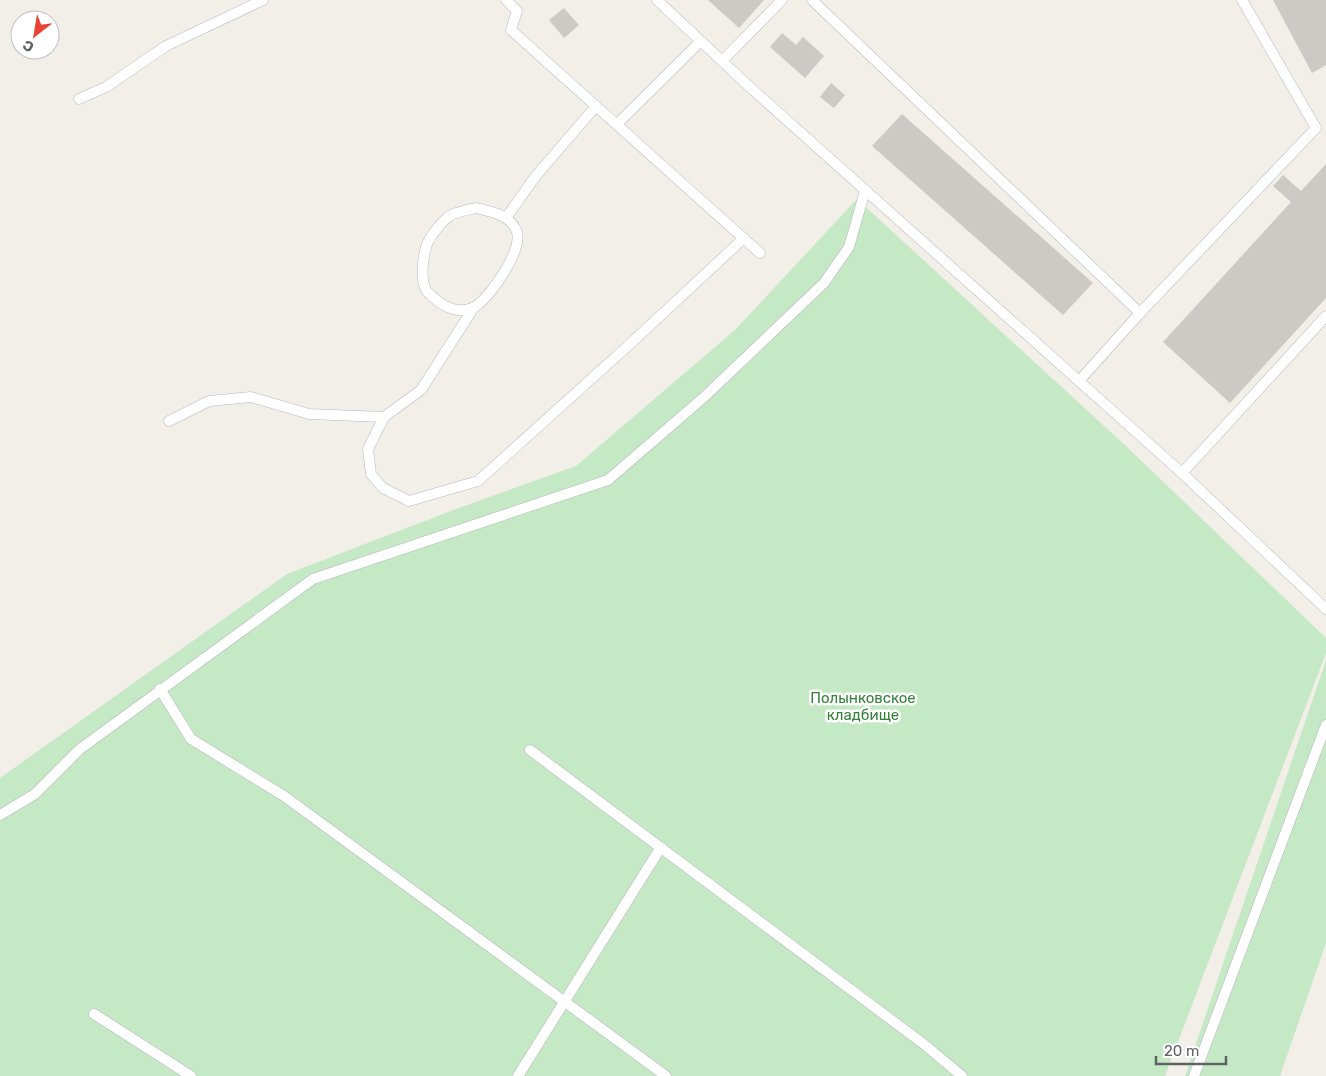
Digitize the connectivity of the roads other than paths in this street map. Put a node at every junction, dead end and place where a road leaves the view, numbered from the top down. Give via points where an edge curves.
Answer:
1 (263, 0) edge
2 (506, 0) edge
3 (657, 0) edge
4 (782, 0) edge
5 (812, 0) edge
6 (1242, 0) edge
7 (701, 42) junction
8 (722, 61) junction
9 (79, 99) dead end
10 (596, 106) junction
11 (1326, 123) edge
12 (617, 124) junction
13 (1316, 128) junction
14 (865, 191) junction
15 (506, 218) junction
16 (744, 238) junction
17 (760, 253) dead end
18 (474, 307) junction
19 (1140, 313) junction
20 (1326, 316) edge
21 (1079, 381) junction
22 (384, 417) junction
23 (170, 421) dead end
24 (1182, 473) junction
25 (1326, 608) edge
26 (160, 690) junction
27 (1326, 725) edge
28 (530, 750) dead end
29 (0, 815) edge
30 (661, 847) junction
31 (564, 1001) junction
32 (94, 1014) dead end
33 (191, 1076) edge
34 (518, 1076) edge
35 (666, 1076) edge
36 (962, 1076) edge
37 (1194, 1076) edge

1 - 9 lane via 166,46 106,87
2 - 10 lane via 517,11 511,30
3 - 7 lane
4 - 8 lane
5 - 19 lane
6 - 13 lane
7 - 8 lane
7 - 12 lane
8 - 14 lane
10 - 12 lane
10 - 15 lane via 535,177
11 - 13 lane
12 - 16 lane
13 - 19 lane
14 - 21 lane
14 - 26 lane via 849,247 824,283 703,398 608,480 313,579
15 - 18 lane via 516,231 517,243 509,264 486,297
15 - 18 lane via 493,211 476,208 448,216 428,242 422,275 426,289 444,307 458,311
16 - 17 lane
16 - 22 lane via 478,481 410,501 384,488 371,474 368,449
18 - 22 lane via 421,390
19 - 21 lane
20 - 24 lane
21 - 24 lane
22 - 23 lane via 309,414 251,397 210,401
24 - 25 lane
26 - 29 lane via 80,748 34,794
26 - 31 lane via 191,739 284,796
27 - 37 lane
28 - 30 lane
30 - 31 lane
30 - 36 lane
31 - 34 lane
31 - 35 lane
32 - 33 lane

